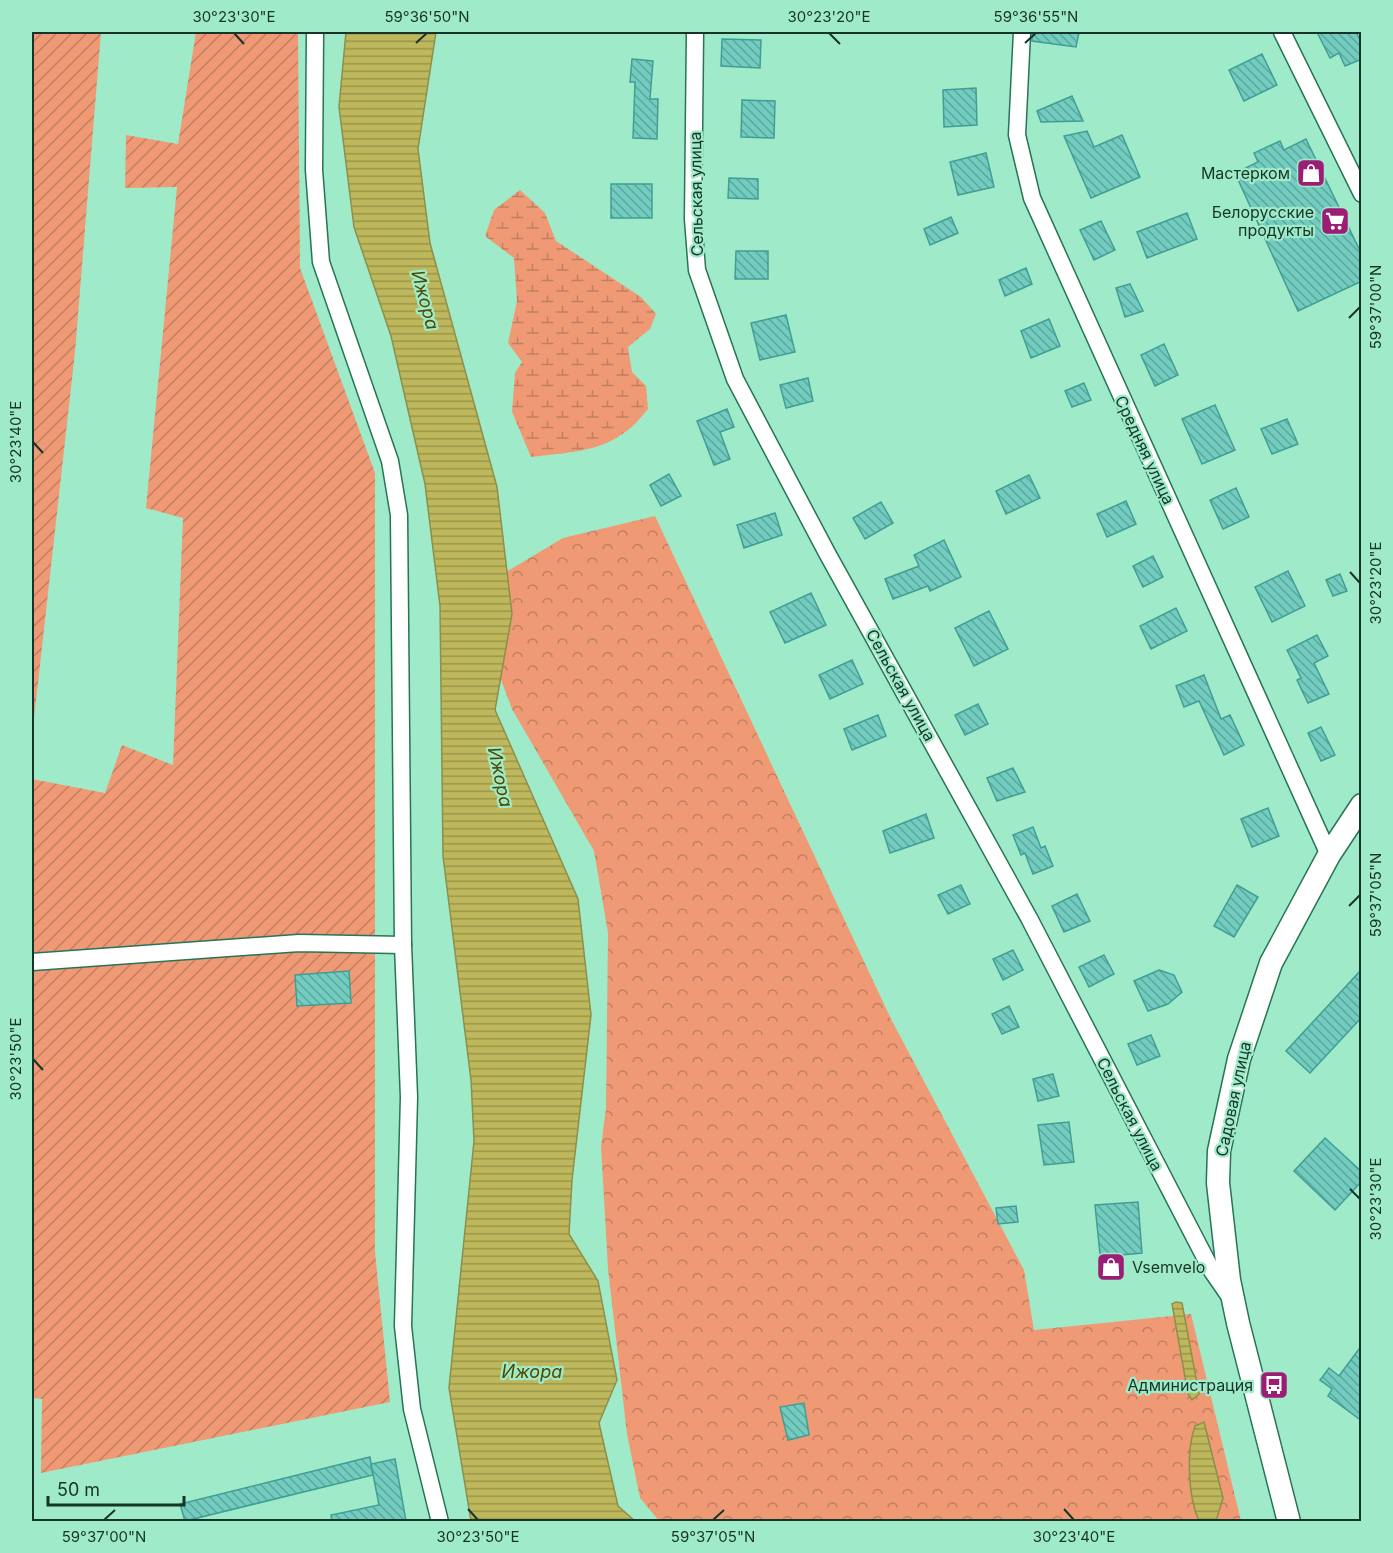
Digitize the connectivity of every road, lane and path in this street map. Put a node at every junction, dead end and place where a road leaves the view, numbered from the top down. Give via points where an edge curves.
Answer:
1 (315, 32) edge
2 (695, 32) edge
3 (1022, 32) edge
4 (1282, 32) edge
5 (1362, 194) edge
6 (1362, 805) edge
7 (1329, 855) junction
8 (403, 945) junction
9 (32, 962) edge
10 (1234, 1303) junction
11 (440, 1521) edge
12 (1289, 1521) edge

1 - 8 street via 314,170 321,262 390,461 399,515
2 - 10 street, Сельская улица via 693,219 697,270 735,378 827,553 1024,908 1212,1270
3 - 7 street, Средняя улица via 1017,135 1032,198
4 - 5 street
6 - 7 main road, Садовая улица
7 - 10 main road, Садовая улица via 1271,963 1239,1059 1219,1150 1218,1183
8 - 9 street via 299,943
8 - 11 street via 409,1097 403,1326 412,1409
10 - 12 main road, Садовая улица

